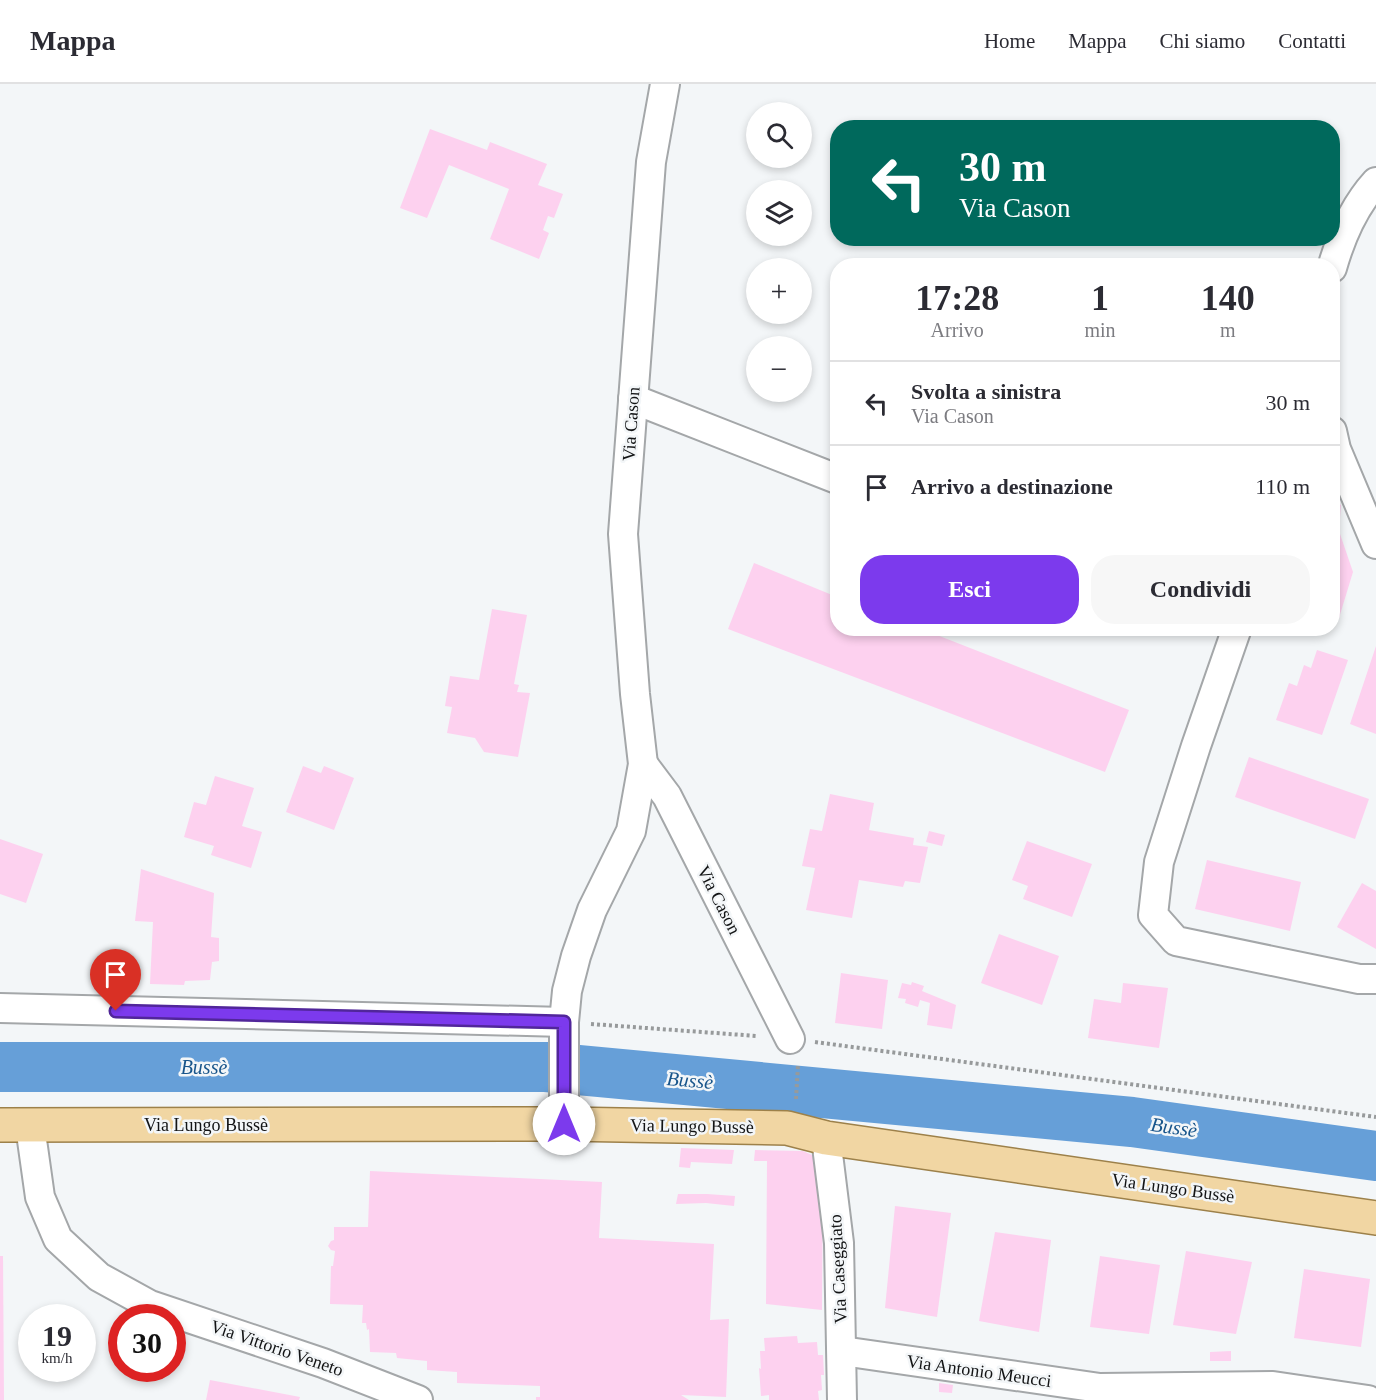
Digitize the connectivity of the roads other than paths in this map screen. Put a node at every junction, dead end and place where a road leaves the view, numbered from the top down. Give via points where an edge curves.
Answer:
1 (665, 84) edge
2 (1376, 182) edge
3 (1340, 240) edge
4 (633, 399) junction
5 (1340, 459) edge
6 (830, 475) edge
7 (1376, 544) edge
8 (1230, 636) edge
9 (643, 764) junction
10 (1376, 979) edge
11 (0, 1008) edge
12 (564, 1022) junction
13 (790, 1038) road end
14 (564, 1124) junction
15 (15, 1126) edge
16 (826, 1138) junction
17 (1376, 1218) edge
18 (842, 1351) junction
19 (417, 1400) edge
20 (842, 1400) edge
21 (1368, 1400) edge

1 - 4 street, Via Cason via 651,162
2 - 3 street via 1362,197
4 - 6 street
4 - 9 street, Via Cason via 623,534
5 - 7 street
8 - 10 street via 1159,862 1154,915 1176,940 1359,979
9 - 12 street, Via Cason via 631,831 592,910 567,991
9 - 13 street, Via Cason via 667,796
11 - 12 street
12 - 14 street, Via Cason
14 - 15 main road, Via Lungo Bussè
14 - 16 main road, Via Lungo Bussè via 787,1128
15 - 19 street, Via Vittorio Veneto via 58,1239 99,1277 150,1305 323,1363
16 - 17 main road, Via Lungo Bussè
16 - 18 street, Via Caseggiato via 839,1243
18 - 20 street, Via Caseggiato
18 - 21 street, Via Antonio Meucci via 1100,1388 1274,1386

